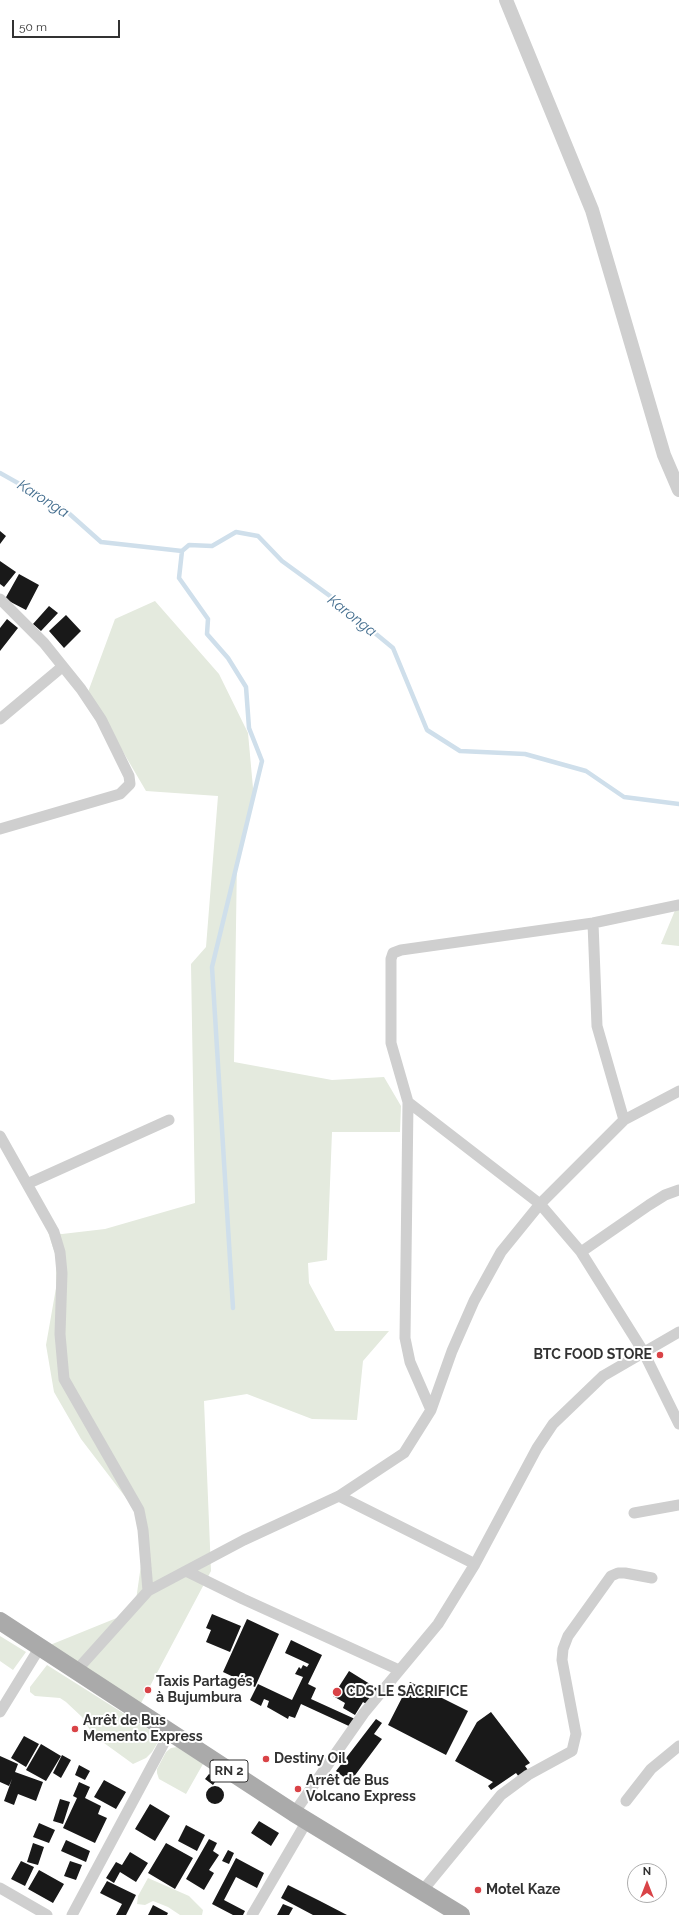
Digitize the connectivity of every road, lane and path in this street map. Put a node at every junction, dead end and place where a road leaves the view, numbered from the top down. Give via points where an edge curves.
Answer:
1 (506, 0) edge
2 (679, 490) edge
3 (0, 599) edge
4 (62, 667) junction
5 (0, 720) edge
6 (0, 829) edge
7 (679, 905) edge
8 (593, 924) junction
9 (679, 1091) edge
10 (408, 1102) junction
11 (170, 1120) dead end
12 (624, 1120) junction
13 (0, 1136) edge
14 (27, 1184) junction
15 (679, 1190) edge
16 (540, 1204) junction
17 (581, 1252) junction
18 (679, 1332) edge
19 (643, 1351) junction
20 (431, 1410) junction
21 (679, 1424) edge
22 (339, 1496) junction
23 (679, 1505) edge
24 (634, 1513) dead end
25 (475, 1564) junction
26 (186, 1571) junction
27 (652, 1578) dead end
28 (148, 1591) junction
29 (0, 1621) edge
30 (40, 1647) junction
31 (398, 1670) junction
32 (76, 1671) junction
33 (0, 1712) edge
34 (170, 1732) junction
35 (679, 1746) edge
36 (626, 1801) dead end
37 (300, 1817) junction
38 (0, 1888) edge
39 (423, 1890) junction
40 (440, 1909) edge
41 (47, 1915) edge
42 (72, 1915) edge
43 (252, 1915) edge
44 (461, 1915) edge

1 - 2 street via 592,210 664,455
3 - 4 street via 44,643
4 - 5 street
4 - 6 street via 101,719 129,776 130,784 120,794
7 - 8 street
8 - 10 street via 393,953 391,1043
8 - 12 street via 597,1026
9 - 12 street
10 - 16 street
10 - 20 street via 405,1338 410,1362
11 - 14 street
12 - 16 street
13 - 14 street
14 - 28 street via 54,1232 60,1252 60,1334 64,1379 139,1510
15 - 17 street via 649,1205
16 - 17 street
16 - 20 street via 501,1252 477,1295 452,1351
17 - 19 street
18 - 19 street
19 - 21 street
19 - 25 street via 603,1376 553,1424 531,1458
20 - 22 street via 404,1453
22 - 25 street
22 - 26 street via 244,1540
23 - 24 street
25 - 31 street via 438,1624
26 - 28 street
26 - 31 street
27 - 39 street via 625,1573 611,1576 568,1636 562,1660 576,1734 572,1751 528,1775 501,1795
28 - 32 street
29 - 30 main road, RN 2
30 - 32 main road, RN 2
30 - 33 street
31 - 37 street via 364,1713
32 - 34 main road, RN 2
34 - 37 main road, RN 2
34 - 42 street
35 - 36 street via 651,1769
37 - 39 main road, RN 2
37 - 43 street
38 - 41 street
39 - 40 main road, RN 2
40 - 44 main road, RN 2

